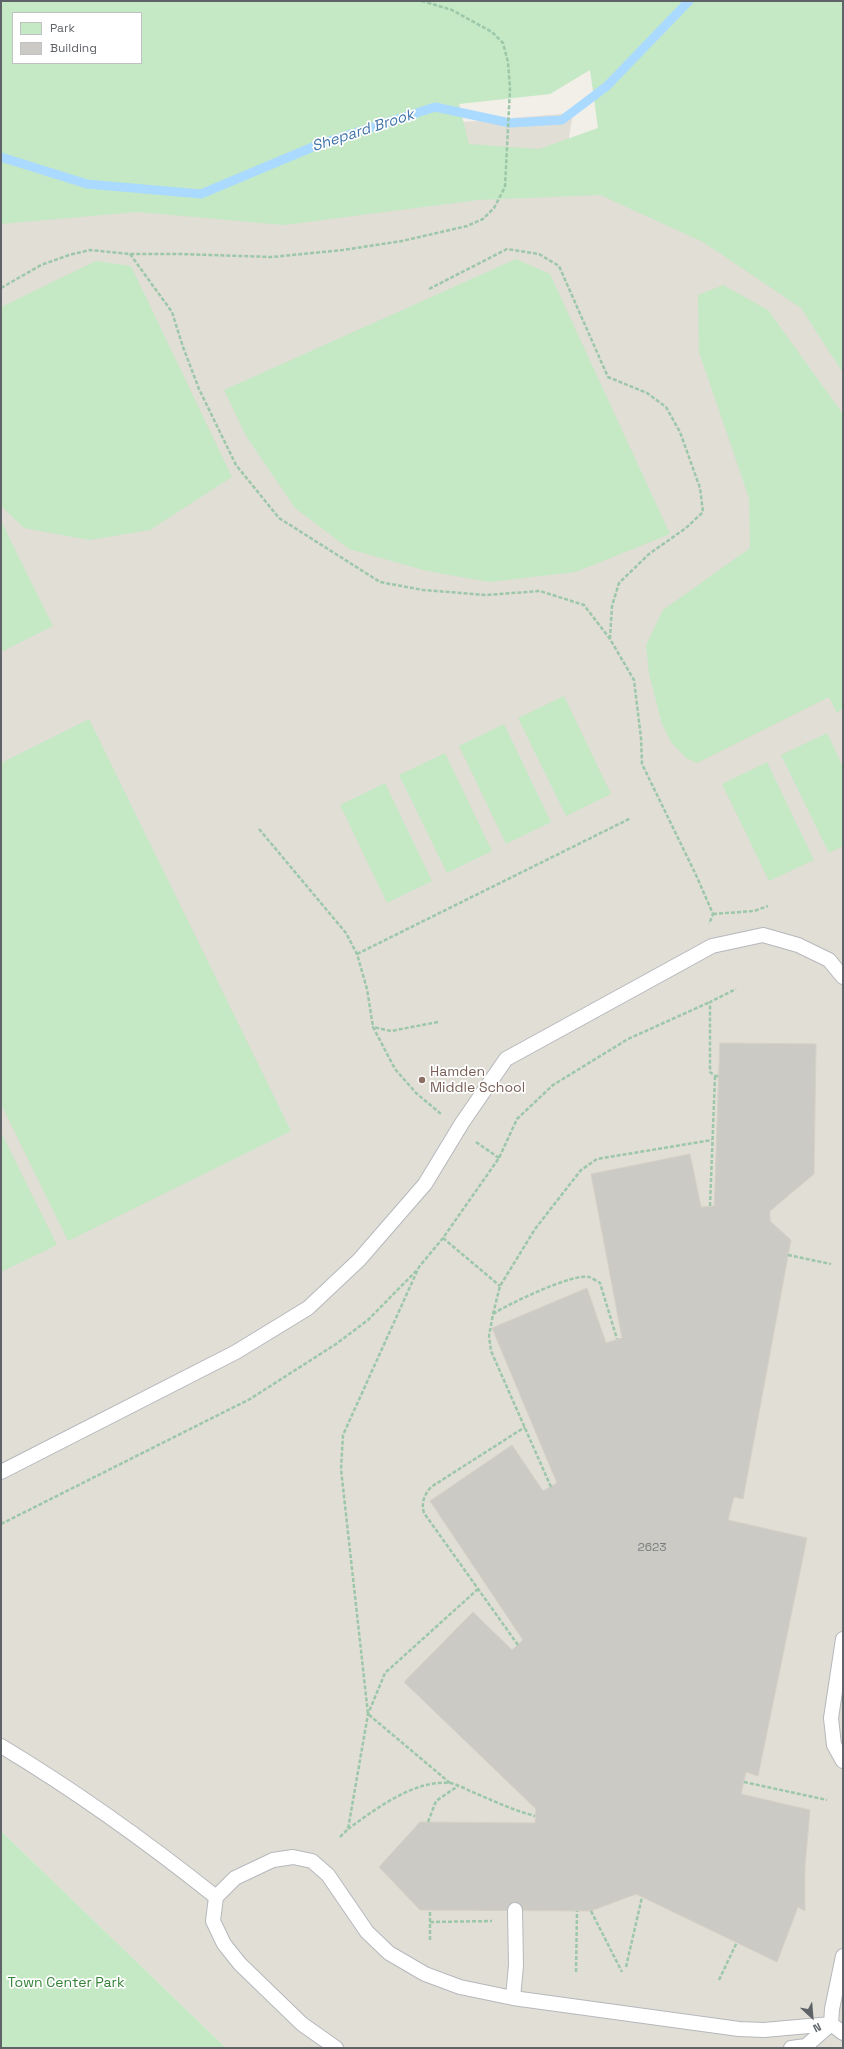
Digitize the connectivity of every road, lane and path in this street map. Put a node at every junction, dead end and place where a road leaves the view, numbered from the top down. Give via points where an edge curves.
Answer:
1 (422, 1) edge
2 (130, 254) junction
3 (1, 288) edge
4 (429, 289) dead end
5 (610, 639) junction
6 (631, 818) dead end
7 (259, 829) dead end
8 (768, 906) dead end
9 (713, 914) junction
10 (707, 929) dead end
11 (357, 954) junction
12 (843, 977) edge
13 (736, 989) dead end
14 (710, 1002) junction
15 (438, 1022) dead end
16 (373, 1027) junction
17 (714, 1076) junction
18 (718, 1076) dead end
19 (442, 1115) dead end
20 (712, 1140) junction
21 (476, 1142) dead end
22 (499, 1158) junction
23 (710, 1206) dead end
24 (443, 1238) junction
25 (788, 1255) dead end
26 (831, 1264) dead end
27 (419, 1268) junction
28 (500, 1286) junction
29 (493, 1314) junction
30 (617, 1340) dead end
31 (525, 1427) junction
32 (1, 1472) edge
33 (551, 1487) dead end
34 (1, 1524) edge
35 (478, 1589) junction
36 (843, 1639) edge
37 (518, 1645) dead end
38 (368, 1714) junction
39 (1, 1746) edge
40 (843, 1761) edge
41 (744, 1782) dead end
42 (450, 1783) junction
43 (458, 1786) junction
44 (827, 1800) dead end
45 (535, 1816) dead end
46 (428, 1822) dead end
47 (348, 1830) junction
48 (340, 1837) dead end
49 (216, 1897) junction
50 (642, 1897) dead end
51 (430, 1910) dead end
52 (515, 1910) dead end
53 (577, 1911) dead end
54 (591, 1911) dead end
55 (475, 1921) dead end
56 (430, 1922) junction
57 (430, 1940) dead end
58 (737, 1942) dead end
59 (843, 1956) edge
60 (626, 1967) dead end
61 (576, 1972) dead end
62 (622, 1972) dead end
63 (719, 1980) dead end
64 (513, 1998) junction
65 (831, 2024) junction
66 (843, 2033) edge
67 (336, 2048) edge
68 (791, 2048) edge

1 - 2 path via 452,10 492,32 502,43 508,62 510,88 505,187 491,212 483,219 467,226 402,241 343,250 272,257
2 - 3 path via 90,250 69,255 41,265
2 - 5 path via 172,312 199,389 236,465 279,518 380,582 423,590 486,595 540,591 584,605
4 - 5 path via 507,249 539,254 559,266 608,377 647,393 666,407 680,432 700,488 703,512 686,528 649,554 620,582 612,606
5 - 9 path via 634,680 642,764
6 - 11 path
7 - 11 path via 346,933
8 - 9 path via 754,911
9 - 10 path
11 - 16 path via 367,989
12 - 32 lane via 829,960 798,945 763,935 712,946 506,1059 462,1123 425,1184 359,1260 308,1308 236,1352
13 - 14 path
14 - 17 path via 710,1072
14 - 22 path via 628,1039 553,1085 517,1119
15 - 16 path via 391,1031
16 - 19 path via 395,1069 416,1093
17 - 18 path
17 - 20 path
20 - 23 path
20 - 28 path via 597,1159 581,1170 535,1229
21 - 22 path
22 - 24 path
24 - 27 path
24 - 28 path
25 - 26 path
27 - 34 path via 368,1320 336,1344 250,1399
27 - 38 path via 343,1435 341,1469
28 - 29 path
29 - 30 path via 506,1305 574,1278 588,1277 600,1283
29 - 31 path via 489,1336 491,1351
31 - 33 path
31 - 35 path via 431,1487 422,1506 424,1513
35 - 37 path
35 - 38 path via 385,1673
36 - 40 lane via 831,1718 834,1745
38 - 42 path
38 - 47 path
39 - 49 lane via 58,1781 175,1864
41 - 44 path
42 - 43 path
42 - 47 path via 429,1785 407,1792 378,1808
43 - 45 path via 516,1811
43 - 46 path via 436,1801
47 - 48 path
49 - 64 lane via 235,1878 273,1860 293,1857 312,1861 328,1875 367,1932 389,1953 425,1974 460,1987
49 - 67 lane via 213,1921 224,1944 240,1964 284,2008
50 - 60 path
51 - 56 path
52 - 64 lane via 516,1965
53 - 61 path
54 - 62 path
55 - 56 path
56 - 57 path
58 - 63 path
59 - 65 lane
64 - 65 lane via 740,2029 764,2030
65 - 66 lane
65 - 68 lane via 806,2046

